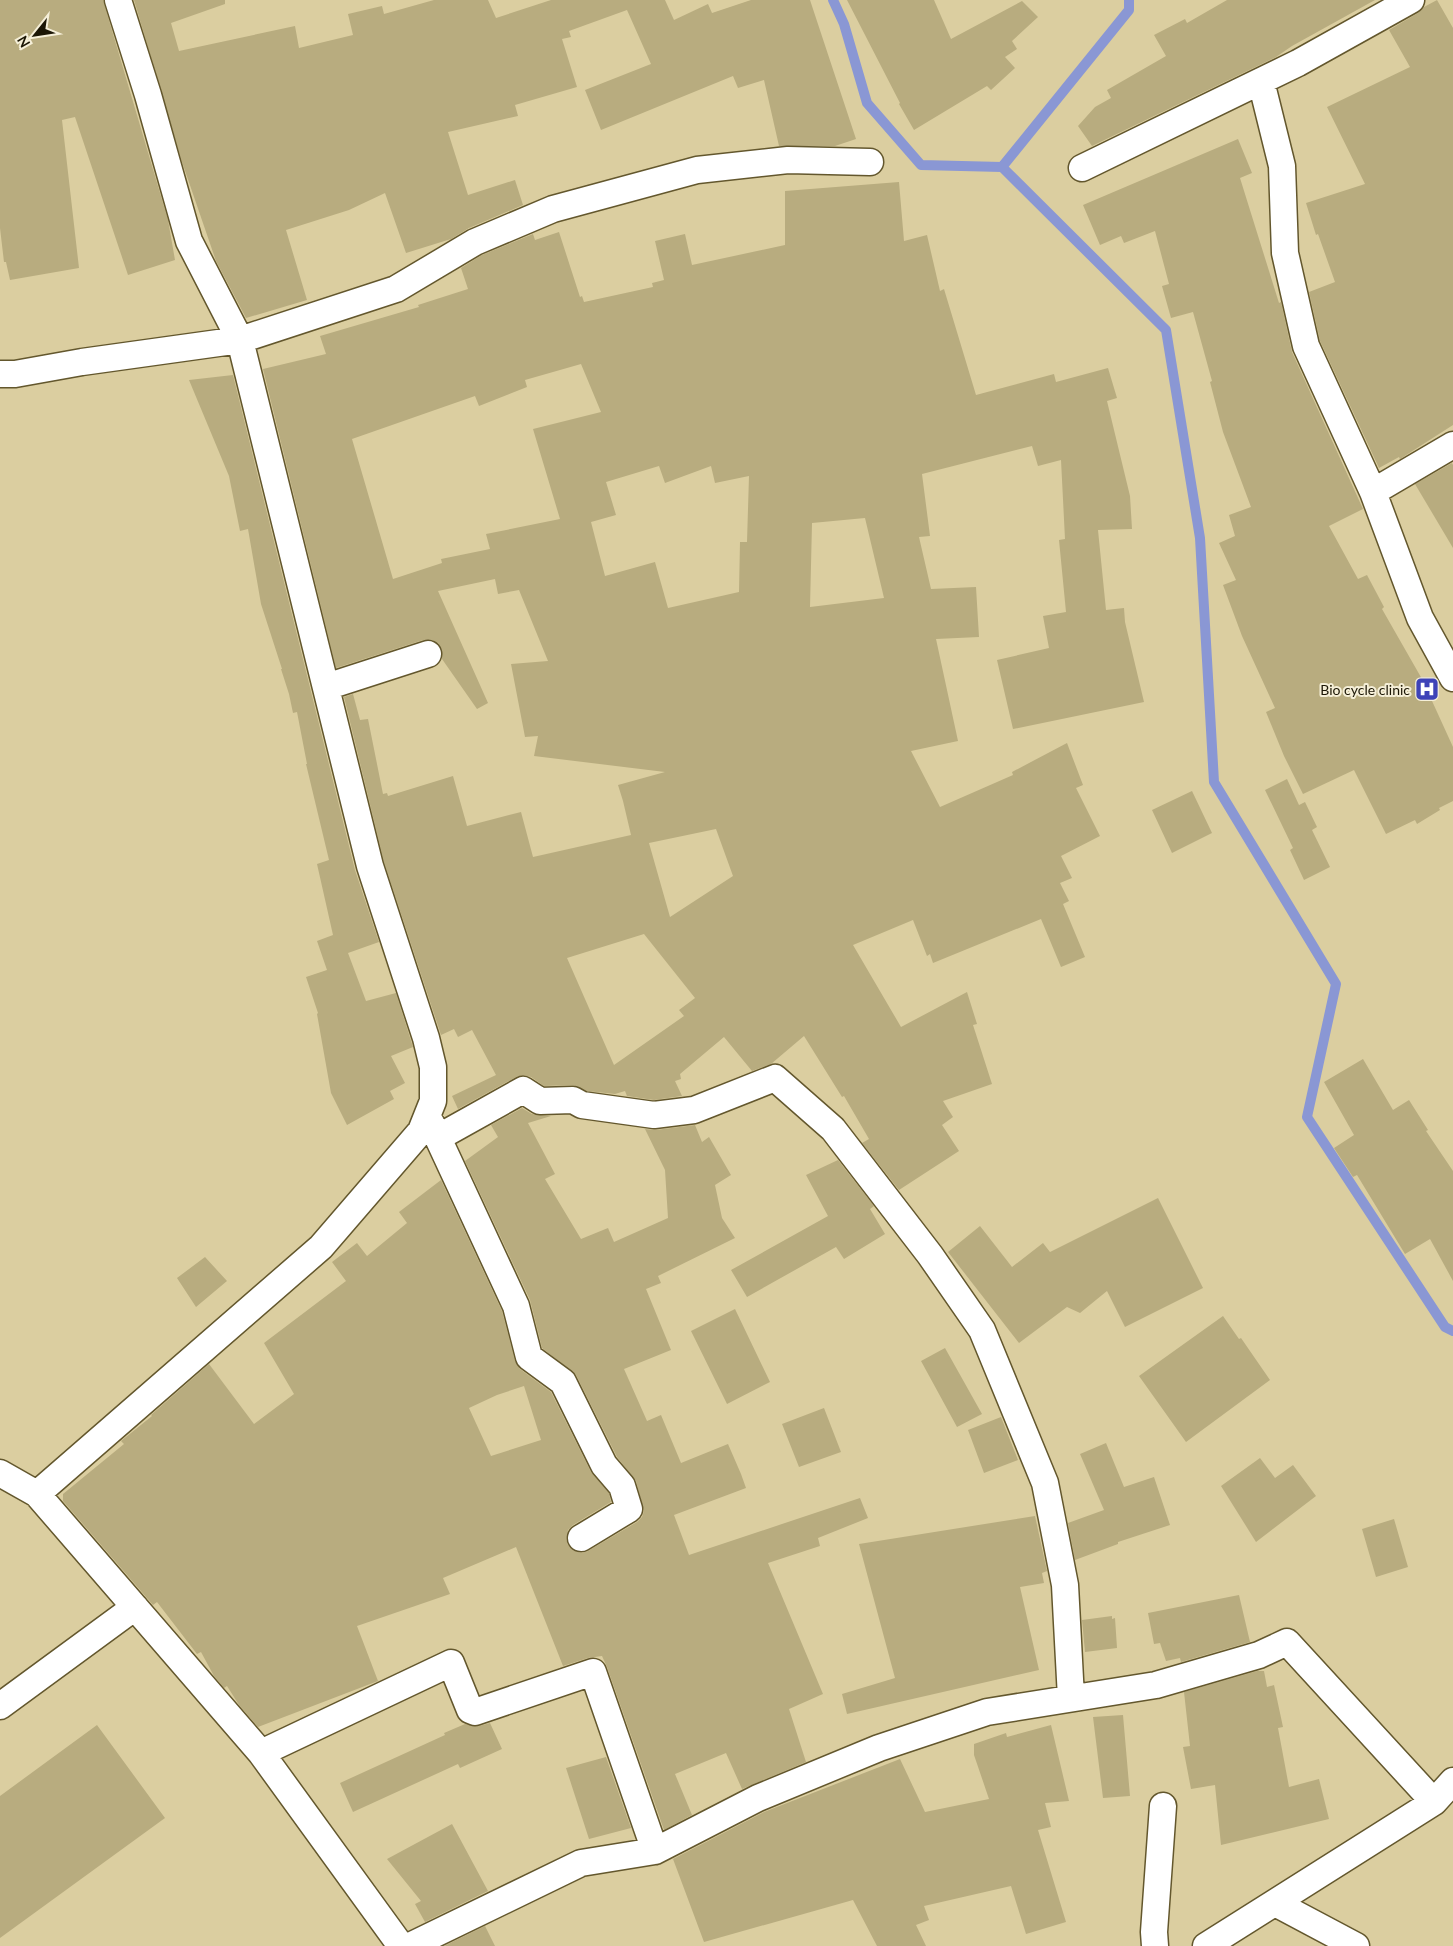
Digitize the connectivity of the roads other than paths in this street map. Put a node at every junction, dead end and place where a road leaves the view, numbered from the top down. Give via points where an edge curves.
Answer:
1 (118, 0) edge
2 (1411, 0) edge
3 (1261, 81) junction
4 (870, 162) dead end
5 (1082, 168) dead end
6 (240, 340) junction
7 (0, 374) edge
8 (1453, 445) edge
9 (1373, 492) junction
10 (428, 654) dead end
11 (1453, 678) edge
12 (326, 687) junction
13 (433, 1126) junction
14 (2, 1477) edge
15 (37, 1494) junction
16 (581, 1538) dead end
17 (135, 1607) junction
18 (1071, 1698) junction
19 (0, 1706) edge
20 (261, 1753) junction
21 (1453, 1781) edge
22 (1434, 1802) junction
23 (1163, 1806) dead end
24 (655, 1850) junction
25 (1275, 1903) junction
26 (401, 1946) edge
27 (410, 1946) edge
28 (1155, 1946) edge
29 (1206, 1946) edge
30 (1356, 1946) edge

1 - 6 street via 189,241
2 - 3 street
3 - 5 street
3 - 9 street via 1282,166 1285,253 1306,346
4 - 6 street via 788,160 697,170 553,209 475,242 396,289
6 - 7 street
6 - 12 street
8 - 9 street
9 - 11 street via 1420,618
10 - 12 street
12 - 13 street via 370,866 426,1038 433,1067
13 - 15 street via 421,1131 321,1247
13 - 16 street via 516,1306 529,1357 563,1382 604,1465 622,1486 628,1509
13 - 18 street via 523,1090 540,1100 576,1100 582,1104 654,1115 694,1110 775,1078 834,1129 930,1255 982,1330 1045,1483 1065,1585
14 - 15 street
15 - 17 street
17 - 19 street
17 - 20 street
18 - 22 street via 1156,1685 1259,1655 1287,1642
18 - 24 street via 986,1712 880,1748 758,1798
20 - 24 street via 452,1663 470,1710 475,1712 592,1672
20 - 26 street
21 - 22 street
22 - 25 street
23 - 28 street
24 - 27 street via 581,1863
25 - 29 street
25 - 30 street

